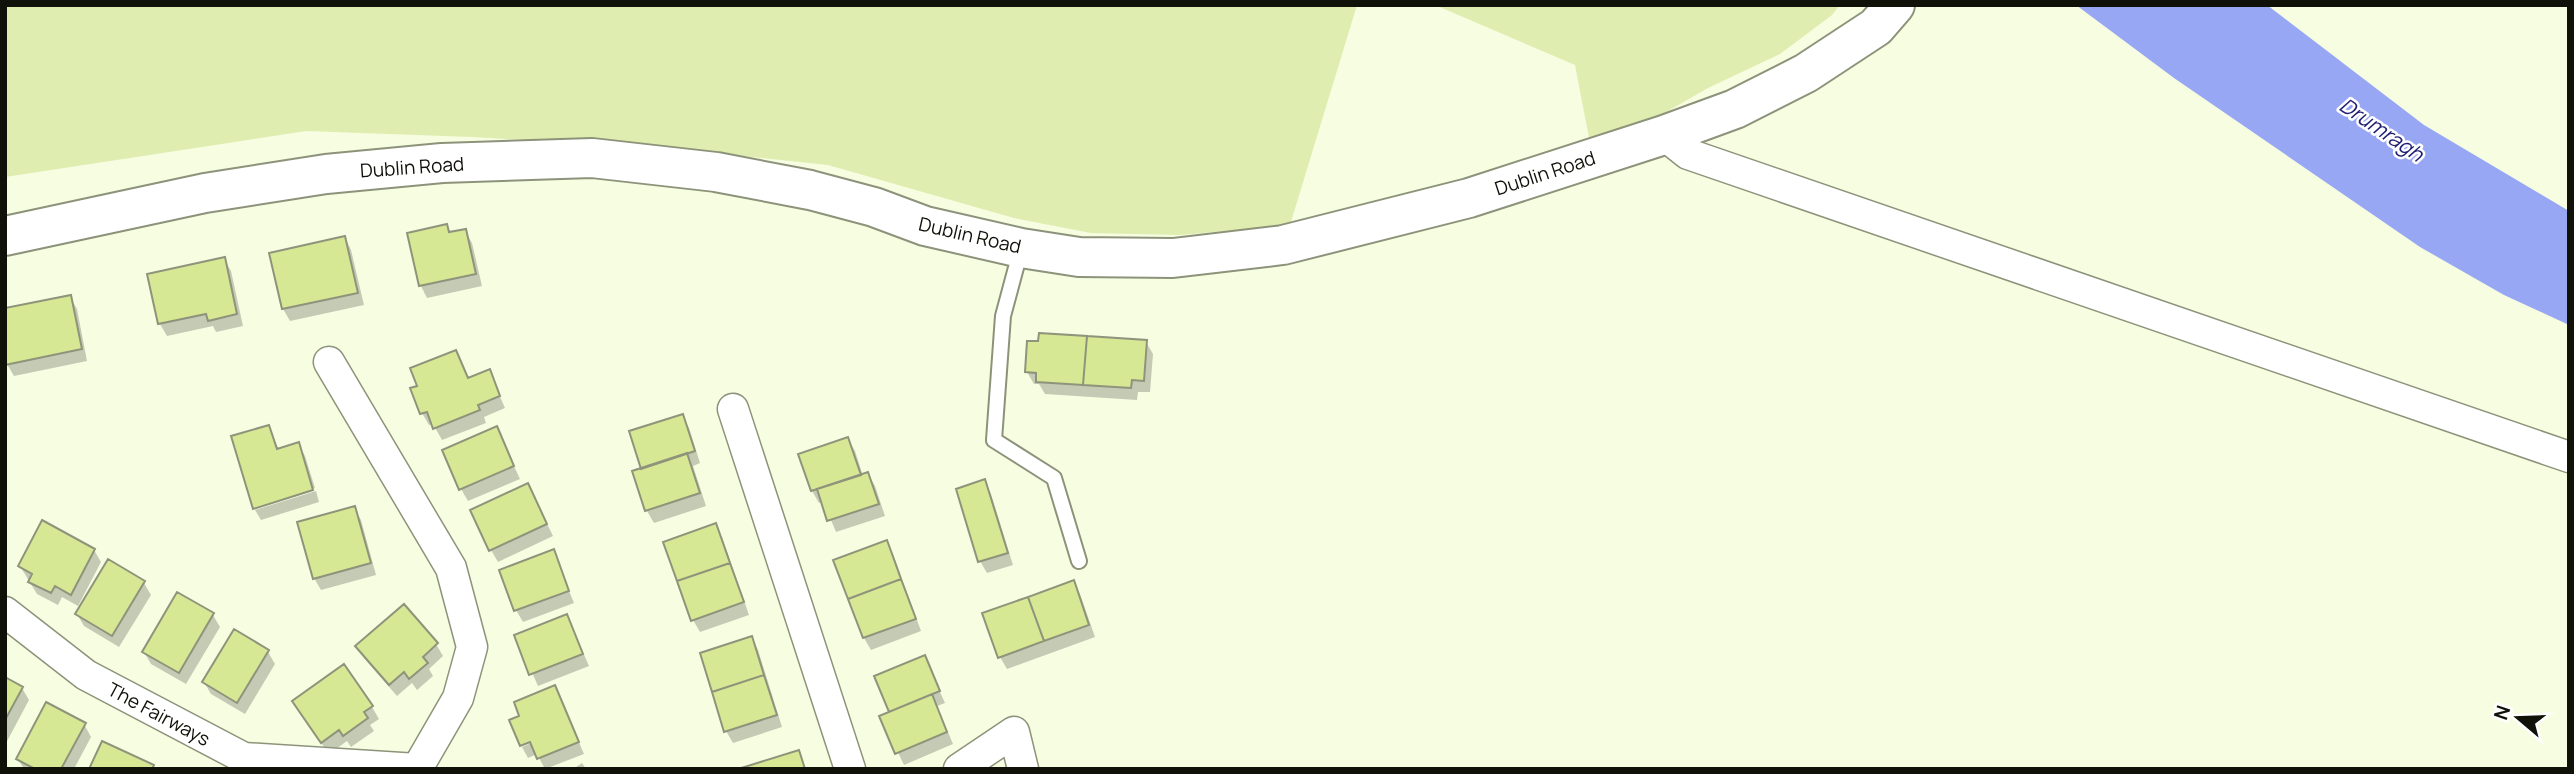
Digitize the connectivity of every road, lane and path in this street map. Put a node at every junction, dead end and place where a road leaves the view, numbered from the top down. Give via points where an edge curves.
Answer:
1 (1895, 5) edge
2 (1664, 135) junction
3 (5, 236) edge
4 (1021, 248) junction
5 (329, 362) dead end
6 (733, 409) dead end
7 (2569, 457) edge
8 (1079, 561) dead end
9 (5, 612) edge
10 (417, 769) edge
11 (850, 769) edge
12 (959, 769) edge
13 (1023, 769) edge

1 - 2 street, Dublin Road via 1876,27 1806,73 1735,108
2 - 4 street, Dublin Road via 1469,198 1283,245 1172,258 1079,257
2 - 7 street via 1688,154
3 - 4 street, Dublin Road via 205,193 326,174 442,163 592,158 716,172 810,190 925,226
4 - 8 lane via 1003,316 994,440 1054,478
5 - 10 street via 451,568 472,648 458,698
6 - 11 street
9 - 10 street, The Fairways via 86,676 244,758
12 - 13 street via 1014,732

